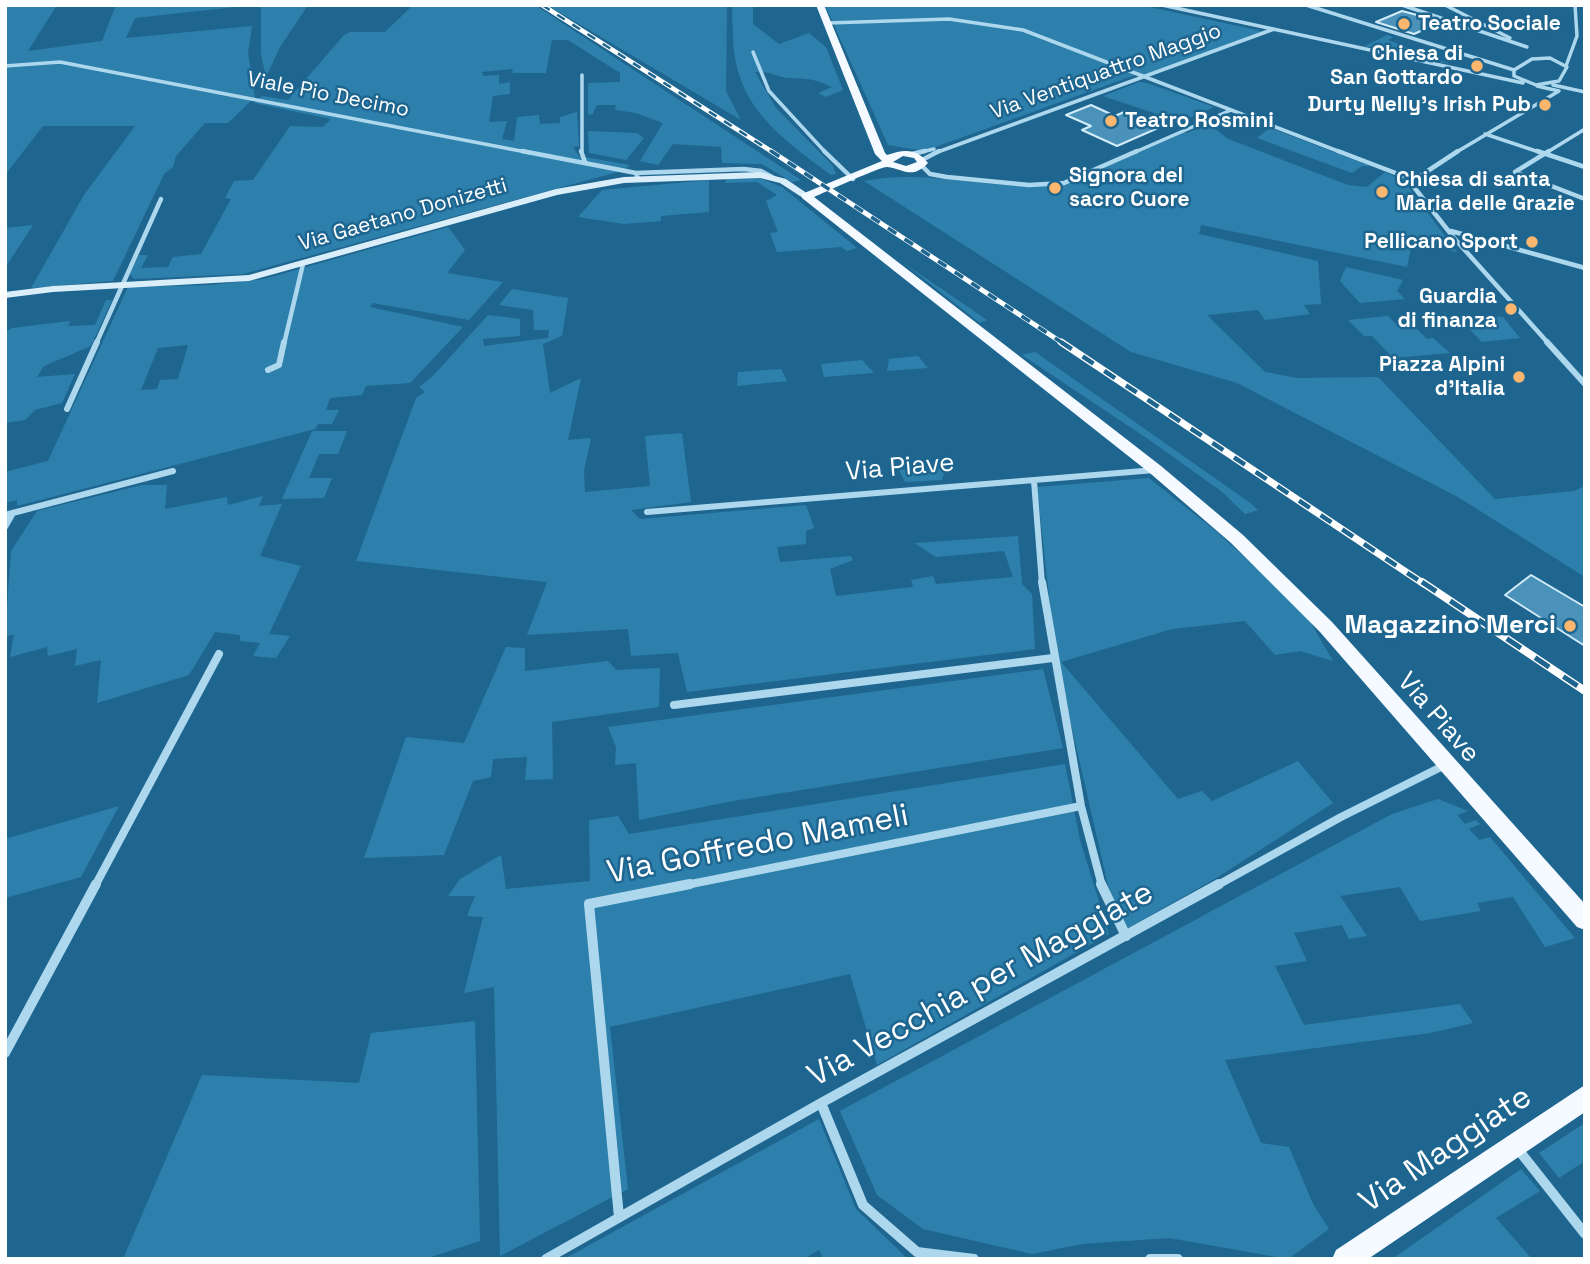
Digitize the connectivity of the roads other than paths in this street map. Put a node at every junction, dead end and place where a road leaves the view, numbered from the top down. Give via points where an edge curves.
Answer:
1 (820, 5) edge
2 (1306, 5) edge
3 (1402, 5) edge
4 (1445, 5) edge
5 (1575, 5) edge
6 (1167, 6) edge
7 (828, 23) junction
8 (1274, 30) junction
9 (1527, 47) junction
10 (753, 52) dead end
11 (1540, 58) junction
12 (1566, 65) junction
13 (5, 66) edge
14 (1462, 69) junction
15 (1514, 73) junction
16 (582, 75) dead end
17 (1141, 76) junction
18 (1523, 83) junction
19 (1549, 85) junction
20 (1537, 86) junction
21 (1585, 92) edge
22 (1231, 110) junction
23 (1585, 129) edge
24 (1485, 134) junction
25 (1574, 135) junction
26 (876, 139) junction
27 (1585, 139) edge
28 (948, 146) junction
29 (1544, 153) junction
30 (914, 158) junction
31 (585, 162) junction
32 (888, 162) junction
33 (1585, 167) edge
34 (904, 170) junction
35 (637, 176) junction
36 (857, 178) junction
37 (1411, 182) junction
38 (806, 196) junction
39 (161, 199) dead end
40 (1585, 199) edge
41 (1451, 231) junction
42 (303, 264) junction
43 (1585, 268) edge
44 (122, 284) junction
45 (5, 295) edge
46 (268, 370) dead end
47 (1581, 375) edge
48 (1585, 384) edge
49 (67, 409) dead end
50 (1156, 470) junction
51 (173, 471) dead end
52 (1034, 481) junction
53 (647, 512) dead end
54 (9, 514) edge
55 (5, 527) edge
56 (219, 654) dead end
57 (1053, 658) junction
58 (674, 705) dead end
59 (1446, 765) junction
60 (1081, 806) junction
61 (1585, 920) edge
62 (1126, 936) junction
63 (5, 1053) edge
64 (1585, 1097) edge
65 (821, 1103) junction
66 (1514, 1144) junction
67 (619, 1217) junction
68 (1585, 1234) edge
69 (546, 1259) edge
70 (974, 1259) edge
71 (1150, 1259) edge
72 (1178, 1259) edge
73 (1345, 1259) edge

1 - 7 main road
2 - 15 street
3 - 9 street
4 - 9 street
5 - 12 street via 1576,47
6 - 8 street
7 - 17 street via 945,17 983,20 1023,30
7 - 26 main road
8 - 14 street
8 - 17 street, Via Ventiquattro Maggio
9 - 11 street
10 - 36 street via 769,91 805,133
11 - 12 street
11 - 15 street
12 - 19 street via 1566,75
13 - 31 street, Viale Pio Decimo via 60,62
14 - 15 street via 1511,79
14 - 18 street
15 - 18 street
16 - 31 street via 581,150
17 - 22 street
17 - 28 street, Via Ventiquattro Maggio
18 - 20 street
19 - 20 street
19 - 21 street
20 - 24 street via 1559,91
22 - 30 street via 1064,183 1029,185 947,177 930,174
22 - 37 street
23 - 25 street
24 - 29 street
24 - 37 street
25 - 27 street
25 - 29 street
26 - 30 main road
26 - 32 main road
28 - 30 street, Via Ventiquattro Maggio
28 - 30 street, Via Ventiquattro Maggio
29 - 33 street
29 - 40 street via 1516,173
30 - 32 main road via 892,155
30 - 34 main road
31 - 35 street, Viale Pio Decimo
32 - 34 main road
32 - 36 main road
34 - 36 main road
35 - 38 street, Via Gaetano Donizetti via 772,177
35 - 42 street, Via Gaetano Donizetti via 556,192
36 - 38 main road
37 - 41 street
38 - 50 main road, Via Piave
39 - 44 street
41 - 43 street
41 - 47 street
42 - 44 street, Via Gaetano Donizetti via 249,278
42 - 46 street via 279,365
44 - 45 street, Via Gaetano Donizetti
44 - 49 street
47 - 48 street
50 - 52 street, Via Piave
50 - 59 main road, Via Piave via 1291,590
51 - 54 street
52 - 53 street, Via Piave
52 - 57 street via 1039,562
54 - 55 street
56 - 63 street
57 - 58 street
57 - 60 street
59 - 61 main road, Via Piave
59 - 62 street, Via Vecchia per Maggiate via 1341,817
60 - 62 street via 1104,895
60 - 67 street, Via Goffredo Mameli via 589,904
62 - 65 street, Via Vecchia per Maggiate
64 - 66 main road, Via Maggiate
65 - 67 street, Via Vecchia per Maggiate
65 - 70 street via 863,1205 917,1252
66 - 68 street
66 - 73 main road, Via Maggiate
67 - 69 street, Via Vecchia per Maggiate
71 - 72 street

